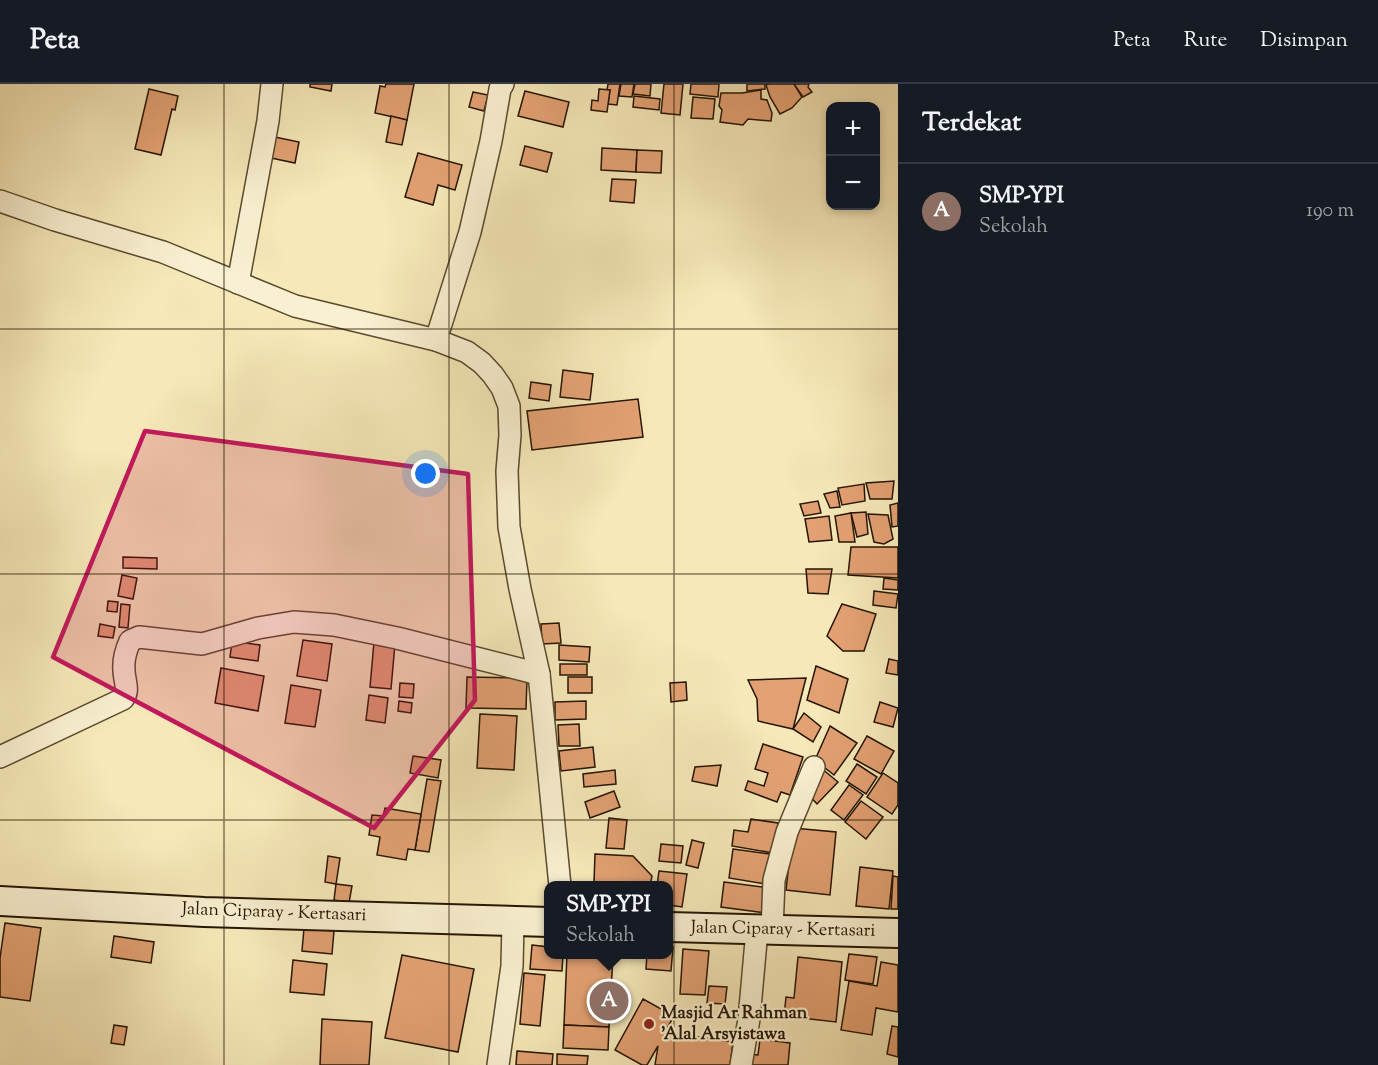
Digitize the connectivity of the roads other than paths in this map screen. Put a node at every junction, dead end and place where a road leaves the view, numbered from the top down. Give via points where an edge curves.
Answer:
1 (272, 84) edge
2 (496, 86) edge
3 (0, 201) edge
4 (238, 283) junction
5 (436, 340) junction
6 (539, 674) junction
7 (0, 757) edge
8 (814, 767) dead end
9 (560, 881) edge
10 (0, 901) edge
11 (513, 921) junction
12 (544, 922) edge
13 (673, 927) edge
14 (764, 930) junction
15 (898, 933) edge
16 (498, 1065) edge
17 (741, 1065) edge

1 - 4 street
2 - 5 street via 491,141 470,232
3 - 4 street via 163,252
4 - 5 street via 295,306
5 - 6 street via 482,363 502,388 509,406 509,527
6 - 7 street via 334,625 294,622 202,644 139,637 130,641 125,654 127,690 123,699
6 - 9 street
8 - 14 street via 787,832
10 - 11 main road, Jalan Ciparay - Kertasari
11 - 12 main road, Jalan Ciparay - Kertasari
11 - 16 street via 512,966
13 - 14 main road, Jalan Ciparay - Kertasari
14 - 15 main road, Jalan Ciparay - Kertasari
14 - 17 street

